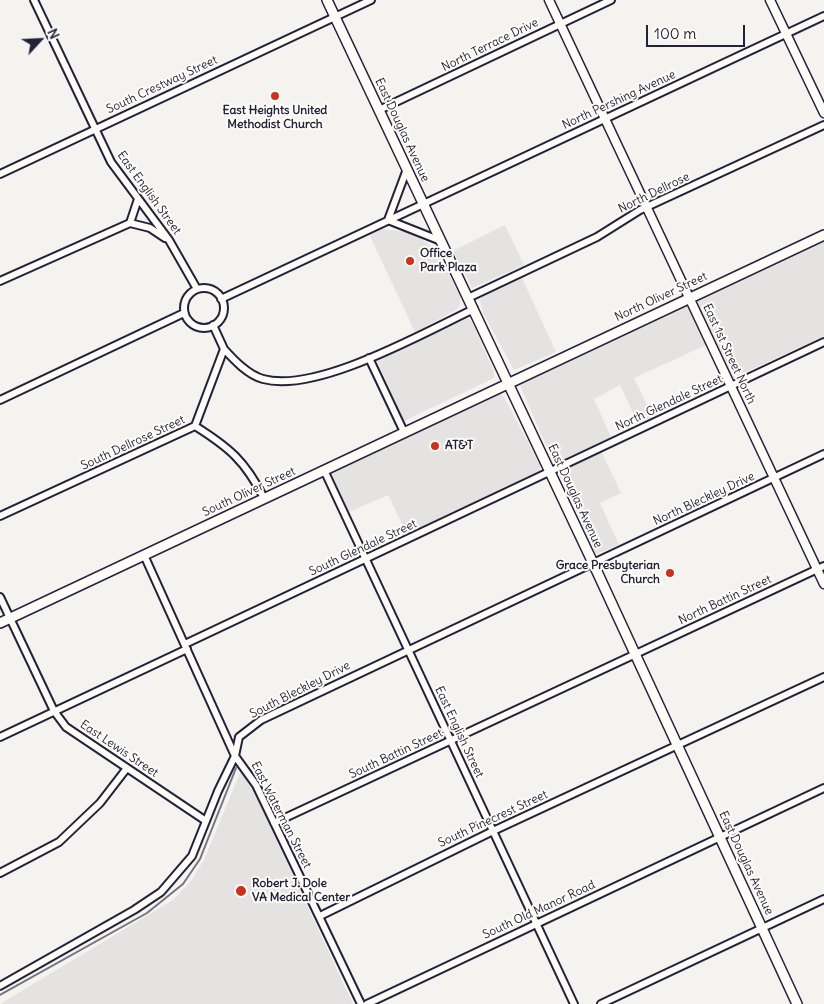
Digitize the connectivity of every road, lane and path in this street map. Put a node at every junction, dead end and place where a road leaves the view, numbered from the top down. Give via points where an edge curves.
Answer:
1 (34, 0) edge
2 (327, 0) edge
3 (371, 0) edge
4 (549, 0) edge
5 (611, 0) edge
6 (770, 0) edge
7 (824, 16) edge
8 (334, 17) junction
9 (560, 24) junction
10 (786, 34) junction
11 (379, 110) junction
12 (824, 113) edge
13 (605, 119) junction
14 (824, 125) edge
15 (94, 130) junction
16 (407, 169) junction
17 (0, 174) edge
18 (138, 199) junction
19 (424, 204) junction
20 (648, 208) junction
21 (388, 220) junction
22 (130, 223) junction
23 (824, 235) edge
24 (169, 240) junction
25 (441, 241) junction
26 (0, 281) edge
27 (197, 289) junction
28 (468, 298) junction
29 (690, 298) junction
30 (221, 299) junction
31 (474, 309) junction
32 (184, 313) junction
33 (213, 325) junction
34 (824, 342) edge
35 (224, 350) junction
36 (369, 358) junction
37 (508, 382) junction
38 (732, 386) junction
39 (0, 400) edge
40 (195, 426) junction
41 (404, 432) junction
42 (824, 454) edge
43 (324, 470) junction
44 (550, 471) junction
45 (775, 478) junction
46 (264, 498) junction
47 (0, 516) edge
48 (144, 555) junction
49 (366, 560) junction
50 (593, 563) junction
51 (821, 567) edge
52 (824, 584) edge
53 (0, 597) edge
54 (10, 618) junction
55 (0, 623) edge
56 (186, 646) junction
57 (408, 649) junction
58 (634, 654) junction
59 (824, 676) edge
60 (54, 711) junction
61 (0, 737) edge
62 (451, 741) junction
63 (678, 745) junction
64 (235, 756) junction
65 (127, 768) junction
66 (824, 788) edge
67 (206, 821) junction
68 (274, 823) junction
69 (494, 831) junction
70 (720, 837) junction
71 (0, 873) edge
72 (824, 898) edge
73 (320, 916) junction
74 (537, 923) junction
75 (762, 928) junction
76 (0, 986) edge
77 (361, 1004) edge
78 (367, 1004) edge
79 (574, 1004) edge
80 (601, 1004) edge
81 (797, 1004) edge

1 - 15 street, East English Street
2 - 8 main road, East Douglas Avenue
3 - 8 street, South Crestway Street
4 - 9 street, East 1st Street North
5 - 9 street, North Terrace Drive
6 - 10 street
7 - 10 street, North Pershing Avenue
8 - 11 main road, East Douglas Avenue
8 - 15 street, South Crestway Street
9 - 11 street, North Terrace Drive
9 - 13 street, East 1st Street North
10 - 12 street
10 - 13 street, North Pershing Avenue
11 - 16 main road, East Douglas Avenue
13 - 19 street, North Pershing Avenue
13 - 20 street, East 1st Street North
14 - 20 street, North Dellrose
15 - 17 street, South Crestway Street
15 - 18 street, East English Street via 111,162
16 - 19 main road, East Douglas Avenue
16 - 21 street
18 - 22 street
18 - 24 street, East English Street
19 - 21 street, North Pershing Avenue
19 - 25 main road, East Douglas Avenue
20 - 28 street, North Dellrose via 597,237
20 - 29 street, East 1st Street North
21 - 25 street
21 - 30 street, North Pershing Avenue
22 - 24 street via 150,228
22 - 26 street
23 - 29 main road, North Oliver Street
24 - 27 street, East English Street
25 - 28 main road, East Douglas Avenue
27 - 30 street via 212,290
27 - 32 street via 186,298
28 - 31 main road, East Douglas Avenue
29 - 37 main road, North Oliver Street
29 - 38 street, East 1st Street North
30 - 33 street via 222,315
31 - 36 street
31 - 37 main road, East Douglas Avenue
32 - 33 street via 195,326
32 - 39 street
33 - 35 street
34 - 38 street, North Glendale Street
35 - 36 street via 262,379 296,382 347,368
35 - 40 street, South Dellrose Street
36 - 41 street
37 - 41 main road, South Oliver Street
37 - 44 main road, East Douglas Avenue
38 - 44 street, North Glendale Street
38 - 45 street, East 1st Street North
40 - 46 street via 237,456
40 - 47 street, South Dellrose Street
41 - 43 main road, South Oliver Street
42 - 45 street, North Bleckley Drive
43 - 46 main road, South Oliver Street
43 - 49 street, East English Street
44 - 49 street, South Glendale Street
44 - 50 main road, East Douglas Avenue
45 - 50 street, North Bleckley Drive
45 - 51 street, East 1st Street North
46 - 48 main road, South Oliver Street
48 - 54 main road, South Oliver Street
48 - 56 street, East Waterman Street
49 - 56 street, South Glendale Street
49 - 57 street, East English Street
50 - 57 street, South Bleckley Drive
50 - 58 main road, East Douglas Avenue
51 - 52 street, East 1st Street North
51 - 58 street, North Battin Street
53 - 54 street, East Lewis Street
54 - 55 main road, South Oliver Street
54 - 60 street, East Lewis Street
56 - 60 street, South Glendale Street
56 - 64 street, East Waterman Street
57 - 62 street, East English Street
57 - 64 street, South Bleckley Drive via 260,720 239,737
58 - 62 street, South Battin Street
58 - 63 main road, East Douglas Avenue
59 - 63 street, South Pinecrest Street
60 - 61 street, South Glendale Street
60 - 65 street, East Lewis Street via 66,727
62 - 68 street, South Battin Street
62 - 69 street, East English Street
63 - 69 street, South Pinecrest Street
63 - 70 main road, East Douglas Avenue
64 - 67 street, South Bleckley Drive
64 - 68 street, East Waterman Street via 256,785
65 - 67 street, East Lewis Street
65 - 71 street via 100,803 59,842
66 - 70 street, South Old Manor Road
67 - 76 street, South Bleckley Drive via 192,856 161,892
68 - 73 street, East Waterman Street
69 - 73 street, South Pinecrest Street
69 - 74 street, East English Street
70 - 74 street, South Old Manor Road
70 - 75 main road, East Douglas Avenue
72 - 75 street
73 - 77 street, East Waterman Street
74 - 78 street, South Old Manor Road
74 - 79 street, East English Street
75 - 80 street
75 - 81 main road, East Douglas Avenue

